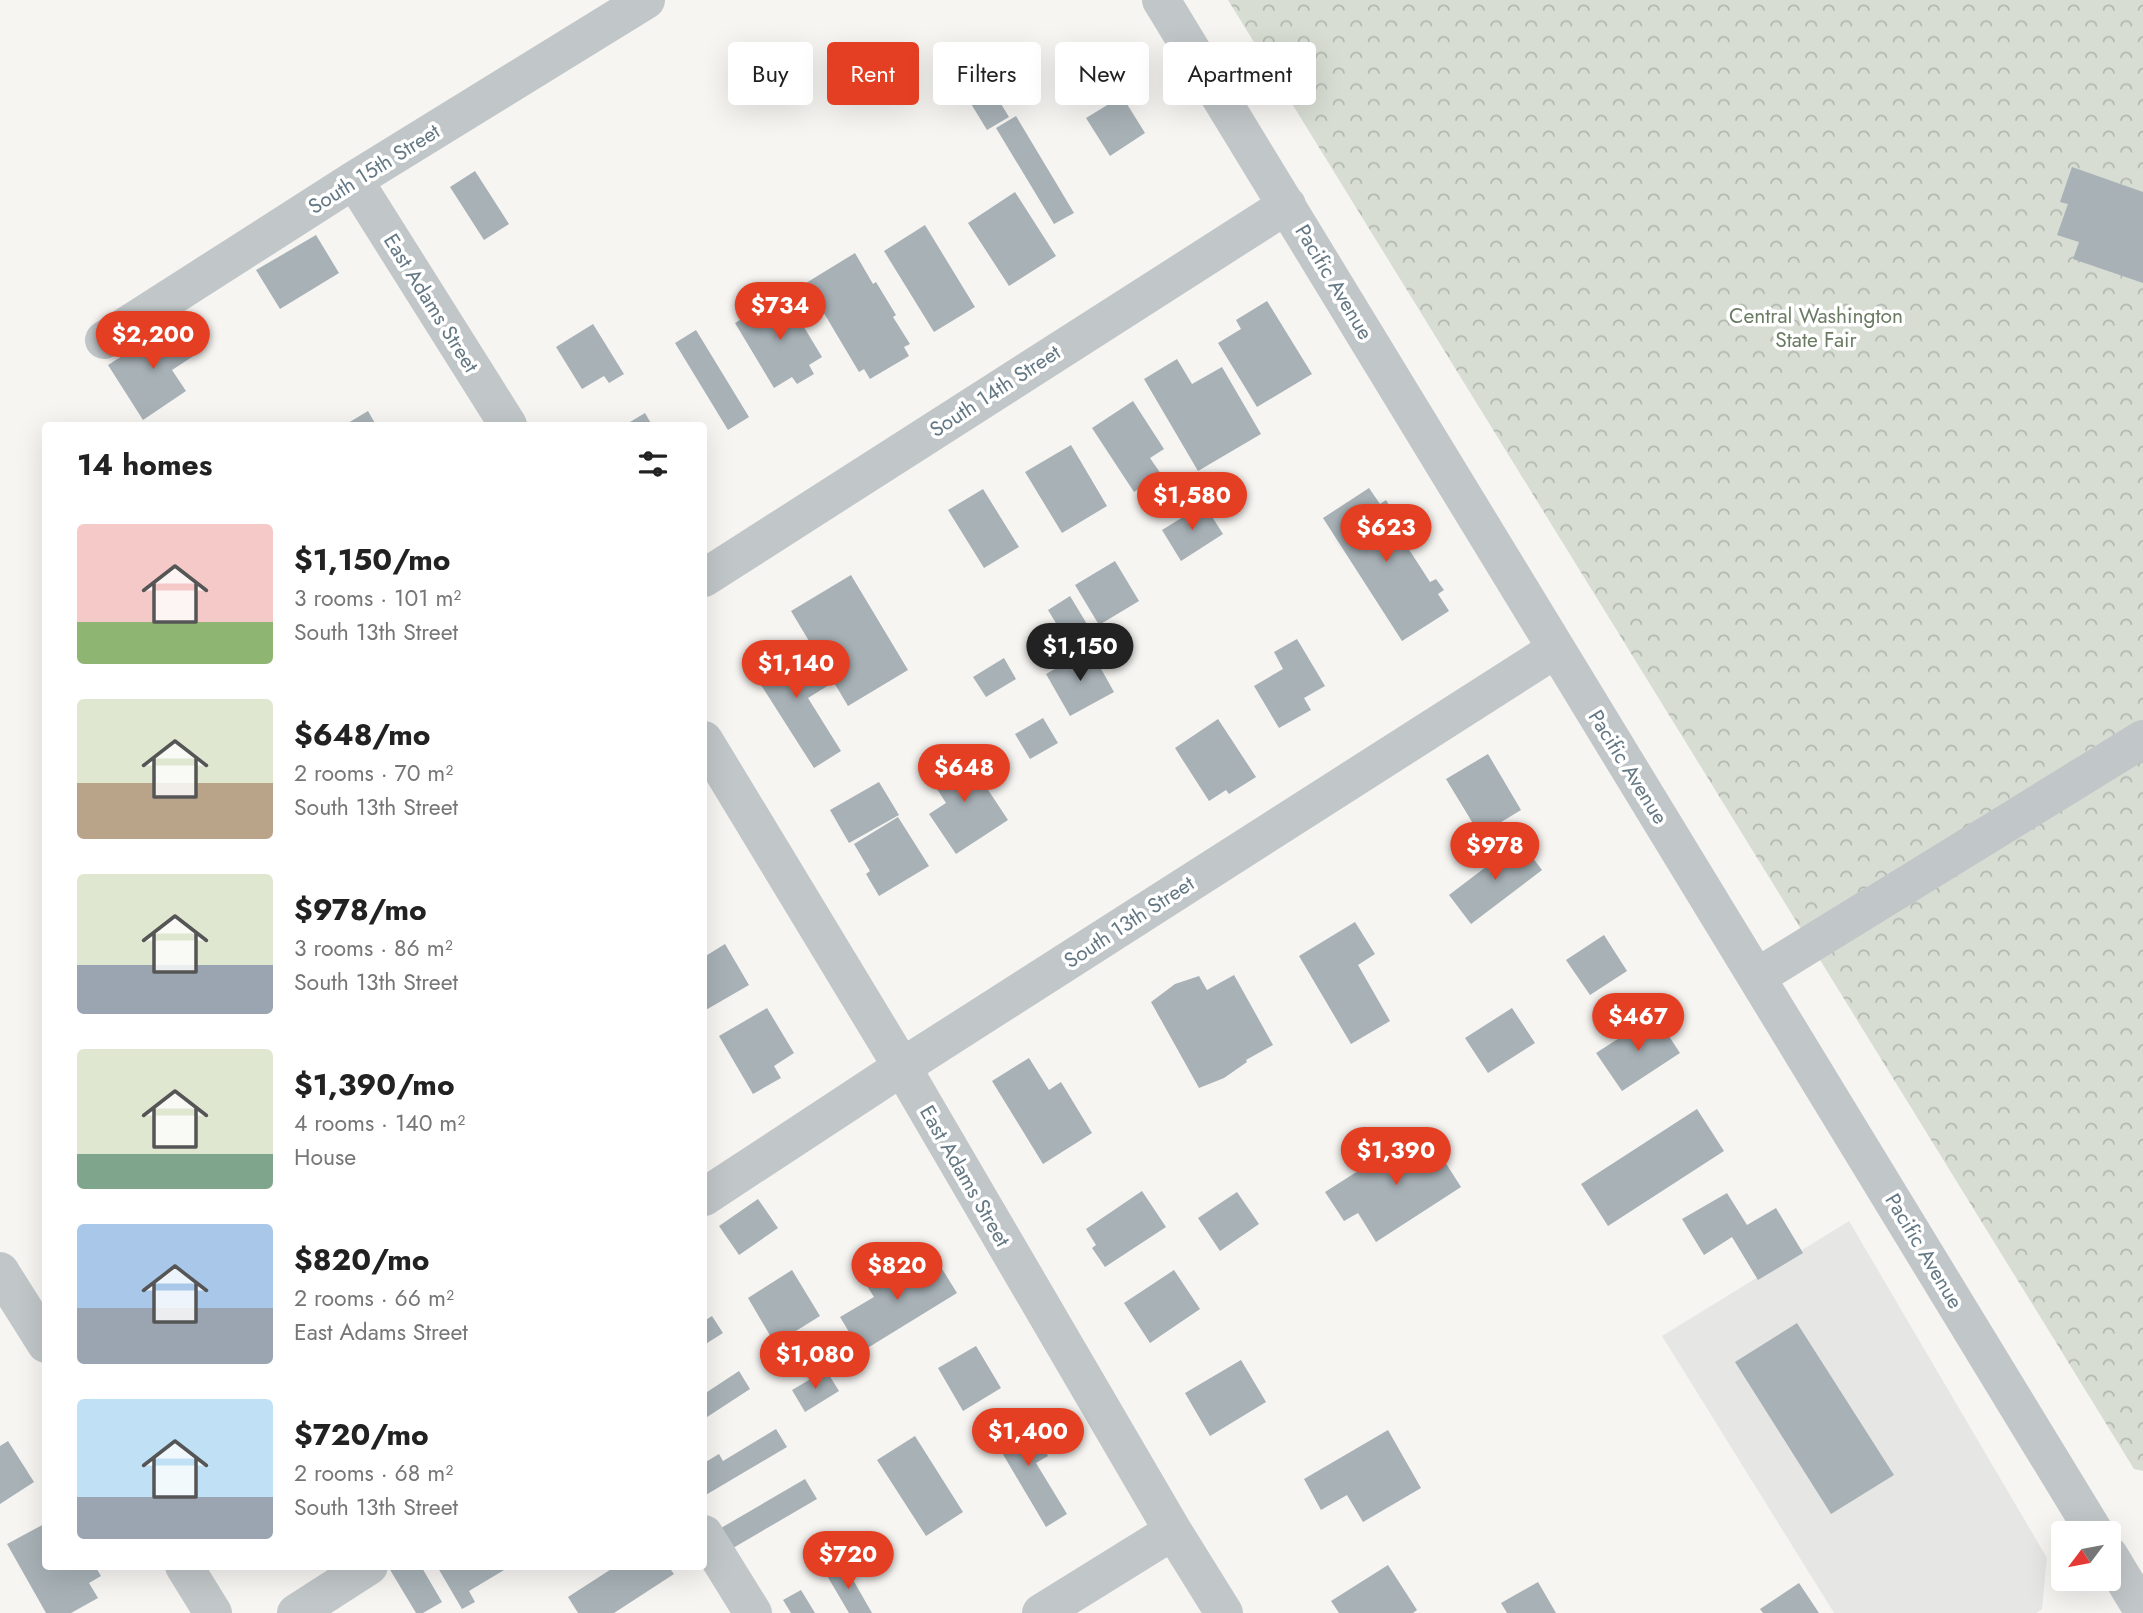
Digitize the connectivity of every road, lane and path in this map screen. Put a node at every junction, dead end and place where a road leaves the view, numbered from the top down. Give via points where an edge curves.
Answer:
1 (646, 0) edge
2 (1161, 0) edge
3 (354, 180) junction
4 (1287, 205) junction
5 (104, 340) dead end
6 (506, 422) edge
7 (707, 576) edge
8 (1556, 649) junction
9 (2143, 739) edge
10 (707, 745) edge
11 (1757, 977) junction
12 (902, 1067) junction
13 (707, 1195) edge
14 (0, 1271) edge
15 (42, 1338) edge
16 (2088, 1521) edge
17 (1172, 1531) junction
18 (707, 1539) edge
19 (186, 1570) edge
20 (363, 1570) edge
21 (2121, 1576) edge
22 (2141, 1610) edge
23 (213, 1613) edge
24 (296, 1613) edge
25 (753, 1613) edge
26 (1041, 1613) edge
27 (1224, 1613) edge

1 - 3 street, South 15th Street
2 - 4 street, Pacific Avenue
3 - 5 street, South 15th Street
3 - 6 street, East Adams Street
4 - 7 street, South 14th Street
4 - 8 street, Pacific Avenue
8 - 11 street, Pacific Avenue
8 - 12 street, South 13th Street
9 - 11 street
10 - 12 street, East Adams Street
11 - 16 street, Pacific Avenue
12 - 13 street, South 13th Street
12 - 17 street, East Adams Street
14 - 15 street
17 - 26 street
17 - 27 street, East Adams Street
18 - 25 street
19 - 23 street
20 - 24 street
21 - 22 street

